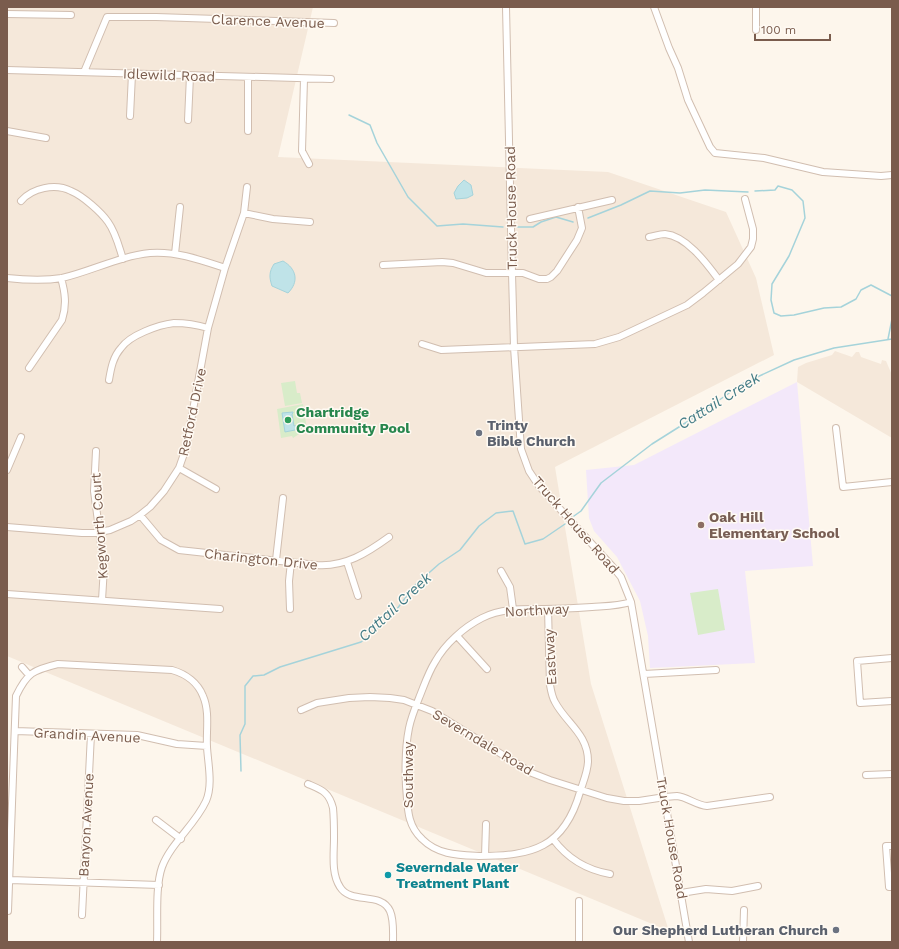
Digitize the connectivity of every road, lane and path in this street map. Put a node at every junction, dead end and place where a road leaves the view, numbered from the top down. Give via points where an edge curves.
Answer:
1 (506, 7) edge
2 (654, 7) edge
3 (756, 7) edge
4 (7, 14) edge
5 (71, 16) dead end
6 (334, 23) dead end
7 (756, 30) dead end
8 (7, 70) edge
9 (84, 72) junction
10 (132, 74) junction
11 (190, 76) junction
12 (248, 78) junction
13 (304, 79) junction
14 (331, 79) dead end
15 (130, 116) dead end
16 (188, 120) dead end
17 (7, 131) edge
18 (248, 131) dead end
19 (46, 138) dead end
20 (309, 164) dead end
21 (892, 175) edge
22 (248, 187) dead end
23 (745, 199) dead end
24 (612, 200) dead end
25 (21, 201) dead end
26 (180, 207) dead end
27 (578, 208) junction
28 (244, 213) junction
29 (530, 219) dead end
30 (310, 222) dead end
31 (649, 237) dead end
32 (175, 254) junction
33 (123, 259) junction
34 (383, 265) dead end
35 (225, 268) junction
36 (512, 273) junction
37 (7, 278) edge
38 (61, 278) junction
39 (719, 280) junction
40 (208, 328) junction
41 (422, 344) dead end
42 (514, 346) junction
43 (30, 368) dead end
44 (109, 380) dead end
45 (836, 428) dead end
46 (21, 437) dead end
47 (96, 451) dead end
48 (179, 468) junction
49 (7, 470) edge
50 (892, 482) edge
51 (216, 489) dead end
52 (282, 498) dead end
53 (140, 515) junction
54 (7, 527) edge
55 (100, 532) junction
56 (389, 537) dead end
57 (276, 560) junction
58 (291, 562) junction
59 (347, 562) junction
60 (501, 571) dead end
61 (7, 594) edge
62 (358, 596) dead end
63 (102, 600) junction
64 (631, 602) junction
65 (220, 609) dead end
66 (290, 609) dead end
67 (513, 609) junction
68 (548, 609) junction
69 (457, 636) junction
70 (892, 658) edge
71 (22, 667) dead end
72 (487, 669) dead end
73 (716, 670) dead end
74 (644, 674) junction
75 (29, 675) junction
76 (892, 701) edge
77 (417, 704) junction
78 (301, 710) dead end
79 (14, 731) junction
80 (91, 734) junction
81 (207, 746) junction
82 (892, 774) edge
83 (866, 775) dead end
84 (308, 784) dead end
85 (581, 790) junction
86 (665, 797) junction
87 (770, 797) dead end
88 (156, 820) dead end
89 (486, 824) dead end
90 (181, 838) junction
91 (553, 839) junction
92 (892, 846) edge
93 (485, 856) junction
94 (610, 874) dead end
95 (10, 880) junction
96 (83, 882) junction
97 (159, 885) junction
98 (758, 886) dead end
99 (892, 887) edge
100 (681, 893) junction
101 (579, 901) dead end
102 (744, 910) dead end
103 (8, 911) dead end
104 (82, 915) dead end
105 (157, 942) edge
106 (393, 942) edge
107 (579, 942) edge
108 (689, 942) edge
109 (743, 942) edge

1 - 36 street, Truck House Road
2 - 21 street via 688,100 710,147 715,152 764,158 823,172
3 - 7 street
4 - 5 street
6 - 9 street, Clarence Avenue via 107,17
8 - 9 street, Idlewild Road
9 - 10 street, Idlewild Road
10 - 11 street, Idlewild Road
10 - 15 street
11 - 12 street, Idlewild Road
11 - 16 street
12 - 13 street, Idlewild Road
12 - 18 street
13 - 14 street, Idlewild Road
13 - 20 street via 302,151
17 - 19 street
22 - 28 street, Retford Drive
23 - 39 street via 753,229 751,247 738,264
24 - 27 street
25 - 33 street via 30,193 49,188 72,191 90,203 108,222
26 - 32 street
27 - 29 street
27 - 36 street via 582,222 580,234 554,275 543,279 523,273
28 - 30 street via 273,219
28 - 35 street, Retford Drive
31 - 39 street via 663,234 682,241 702,259
32 - 33 street via 151,253
32 - 35 street
33 - 38 street
34 - 36 street via 442,262 486,273
35 - 40 street, Retford Drive
36 - 42 street, Truck House Road
37 - 38 street
38 - 43 street via 65,300 62,320
39 - 42 street via 687,305 613,339 595,344
40 - 44 street via 173,323 133,337 117,353
40 - 48 street, Retford Drive via 188,437
41 - 42 street via 441,350
42 - 64 street, Truck House Road via 519,439 523,458 539,486 621,577
45 - 50 street via 842,487
46 - 49 street
47 - 55 street, Kegworth Court via 94,491
48 - 51 street
48 - 53 street, Retford Drive via 157,500
52 - 57 street
53 - 55 street, Retford Drive via 120,527
53 - 57 street, Charington Drive via 161,540 179,550
54 - 55 street, Retford Drive
55 - 63 street, Kegworth Court via 104,567
56 - 59 street, Charington Drive
57 - 58 street, Charington Drive
58 - 59 street, Charington Drive via 326,566
58 - 66 street
59 - 62 street
60 - 67 street via 510,588
61 - 63 street
63 - 65 street
64 - 68 street, Northway
64 - 74 street, Truck House Road
67 - 68 street, Northway
67 - 69 street, Northway via 481,619
68 - 85 street, Eastway via 550,685 560,710 579,733 588,758
69 - 72 street
69 - 77 street, Northway via 435,662
70 - 76 street via 857,662 860,703
71 - 75 street
73 - 74 street
74 - 86 street, Truck House Road
75 - 79 street via 16,696
75 - 81 street via 58,664 172,670 193,681 203,696 208,725
77 - 78 street, Severndale Road via 370,697 317,702
77 - 85 street, Severndale Road via 432,710 532,773
77 - 93 street, Southway via 409,726 405,765 407,808 411,825 423,841 436,850 456,855
79 - 80 street, Grandin Avenue
79 - 95 street
80 - 81 street, Grandin Avenue via 137,735 177,744
80 - 96 street, Banyon Avenue
81 - 90 street via 208,797
82 - 83 street
84 - 106 street via 326,793 332,802 335,875 341,888 351,896 374,899 386,906 392,919
85 - 86 street, Severndale Road via 628,802
85 - 91 street, Southway via 569,820
86 - 87 street, Severndale Road via 681,796 707,806
86 - 100 street, Truck House Road
88 - 90 street
89 - 93 street
90 - 97 street via 167,856
91 - 93 street, Southway via 526,852
91 - 94 street via 571,858 590,869
92 - 99 street via 886,846 889,887
95 - 96 street
95 - 103 street
96 - 97 street
96 - 104 street, Banyon Avenue
97 - 105 street
98 - 100 street via 726,892 706,889
100 - 108 street, Truck House Road
101 - 107 street
102 - 109 street

